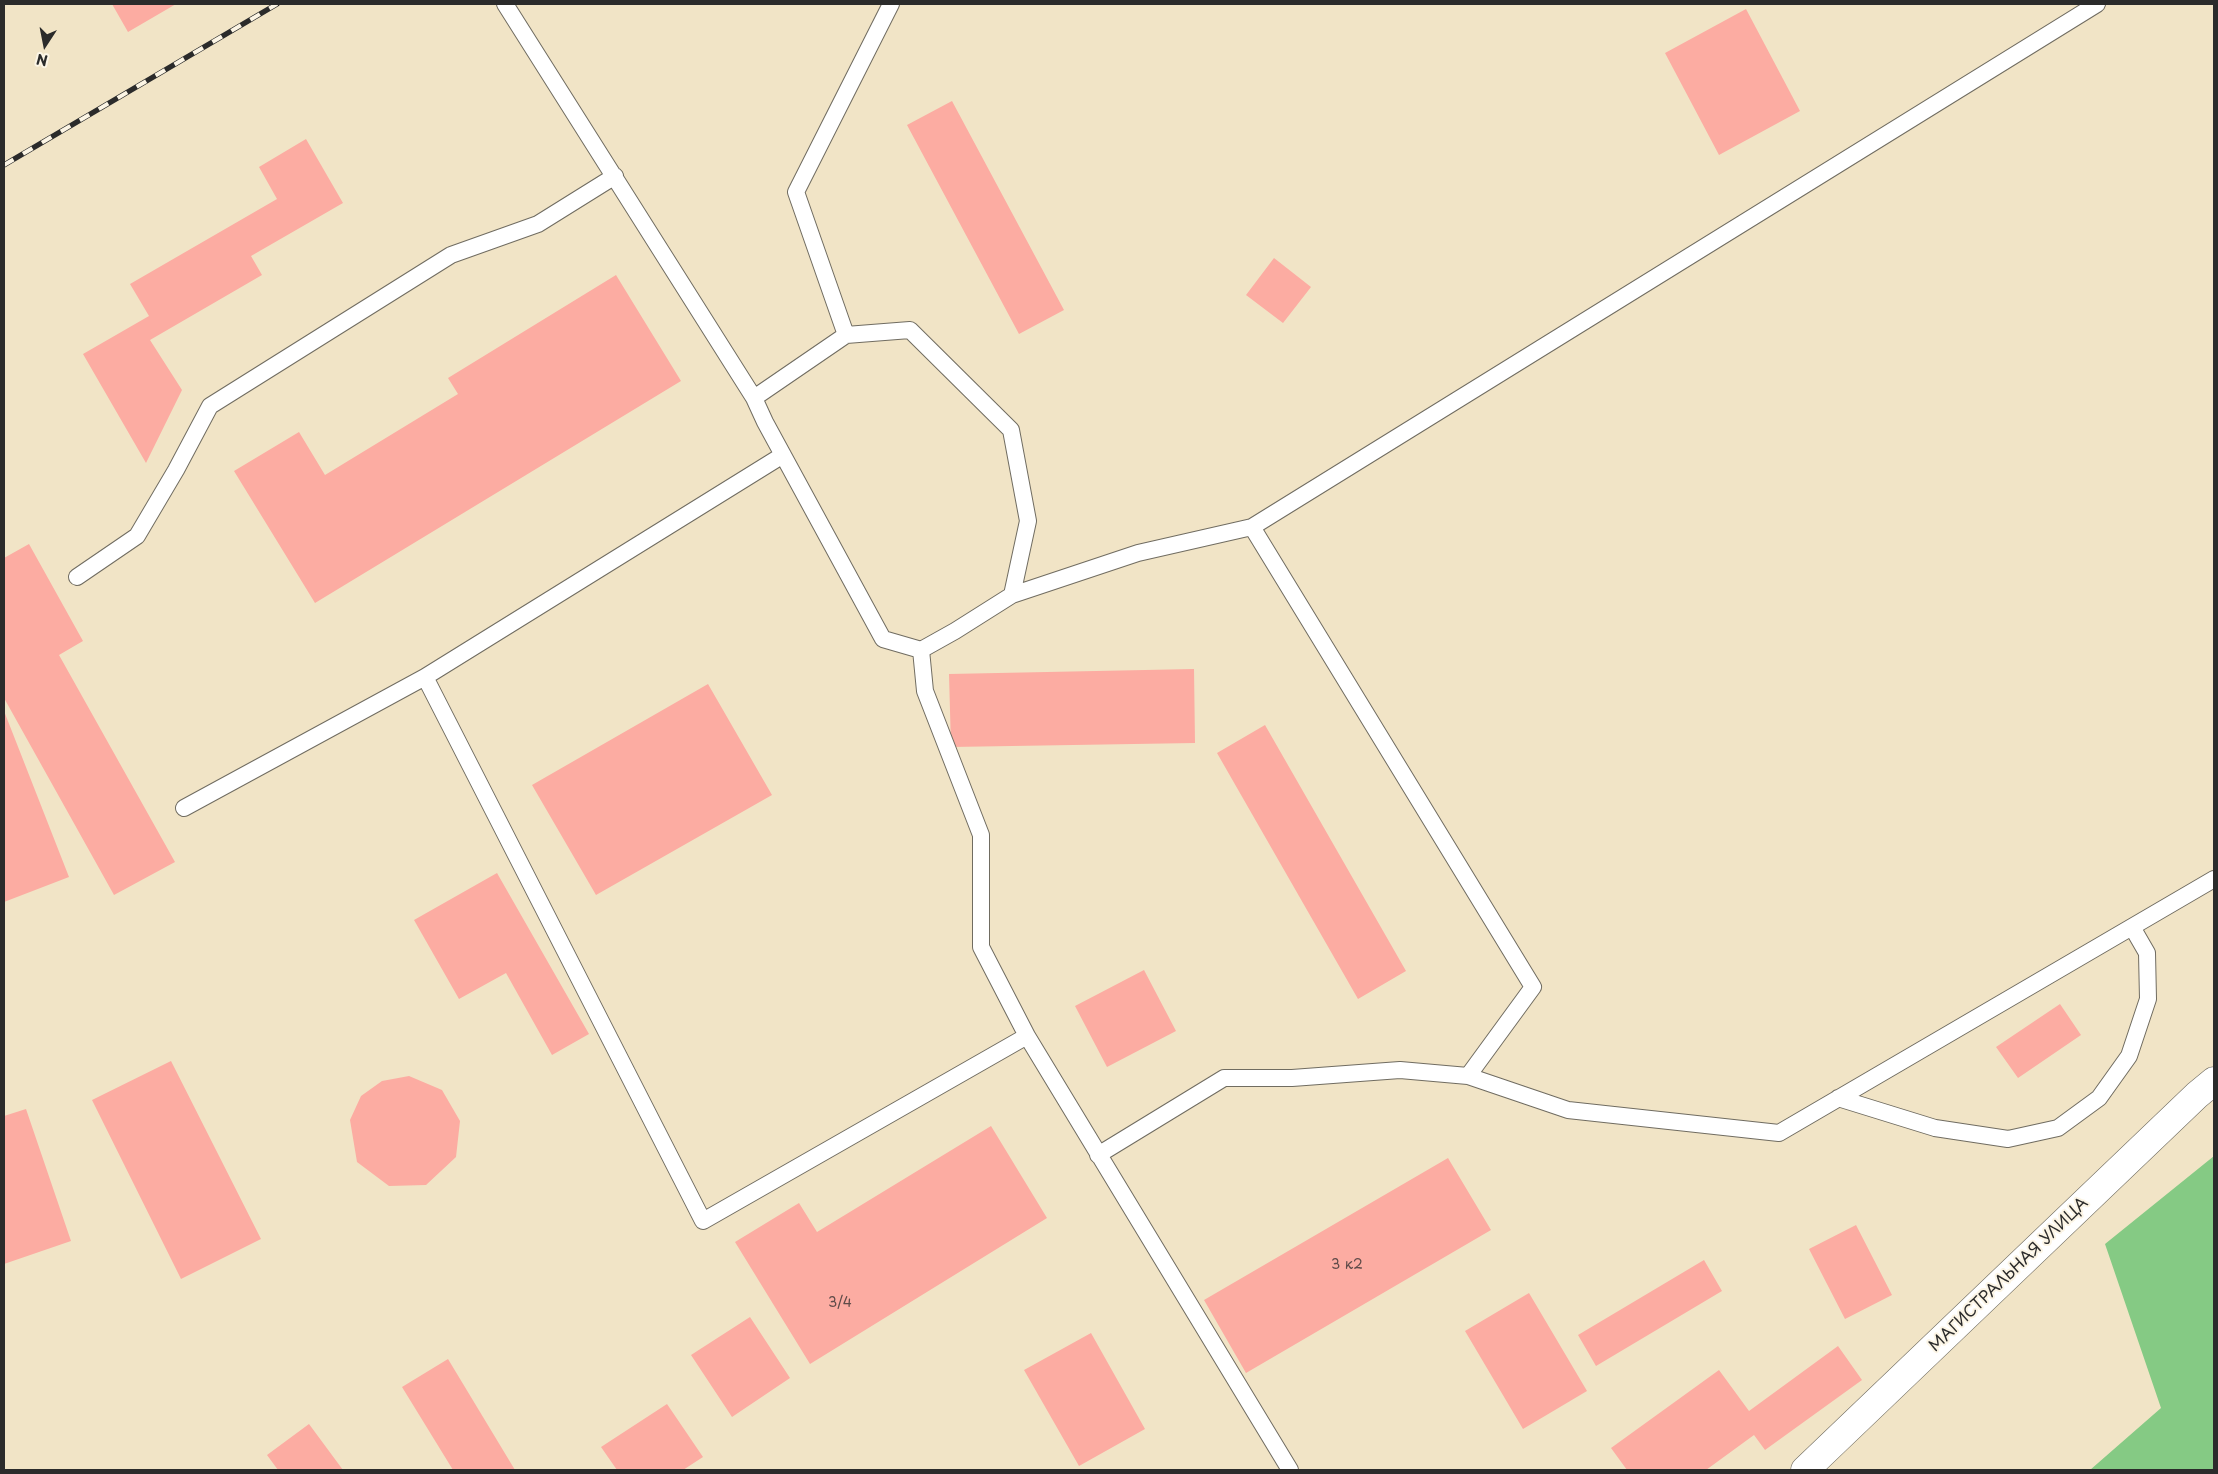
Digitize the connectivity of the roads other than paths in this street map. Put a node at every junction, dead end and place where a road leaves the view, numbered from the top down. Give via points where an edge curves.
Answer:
1 (505, 4) edge
2 (891, 4) edge
3 (2097, 4) edge
4 (615, 176) junction
5 (846, 335) junction
6 (754, 398) junction
7 (783, 455) junction
8 (1252, 527) junction
9 (77, 577) dead end
10 (1012, 595) junction
11 (920, 650) junction
12 (425, 677) junction
13 (184, 808) dead end
14 (2214, 879) edge
15 (2132, 927) junction
16 (1027, 1036) junction
17 (1468, 1076) junction
18 (2214, 1082) edge
19 (1838, 1098) junction
20 (1098, 1155) junction
21 (1290, 1470) edge
22 (1805, 1470) edge

1 - 4 lane
2 - 5 lane via 796,192
3 - 8 lane
4 - 6 lane
4 - 9 lane via 538,224 451,255 210,406 137,536
5 - 6 lane
5 - 10 lane via 910,330 1011,430 1028,521
6 - 7 lane
7 - 11 lane via 884,639
7 - 12 lane
8 - 10 lane via 1138,553
8 - 17 lane via 1533,987
10 - 11 lane
11 - 16 lane via 925,691 981,835 981,947
12 - 13 lane
12 - 16 lane via 703,1221
14 - 15 lane
15 - 19 lane
15 - 19 lane via 2147,953 2148,999 2129,1056 2099,1098 2058,1128 2008,1139 1935,1128
16 - 20 lane
17 - 19 lane via 1568,1110 1779,1132
17 - 20 lane via 1400,1070 1292,1078 1224,1078
18 - 22 street, МАГИСТРАЛЬНАЯ УЛИЦА
20 - 21 lane

